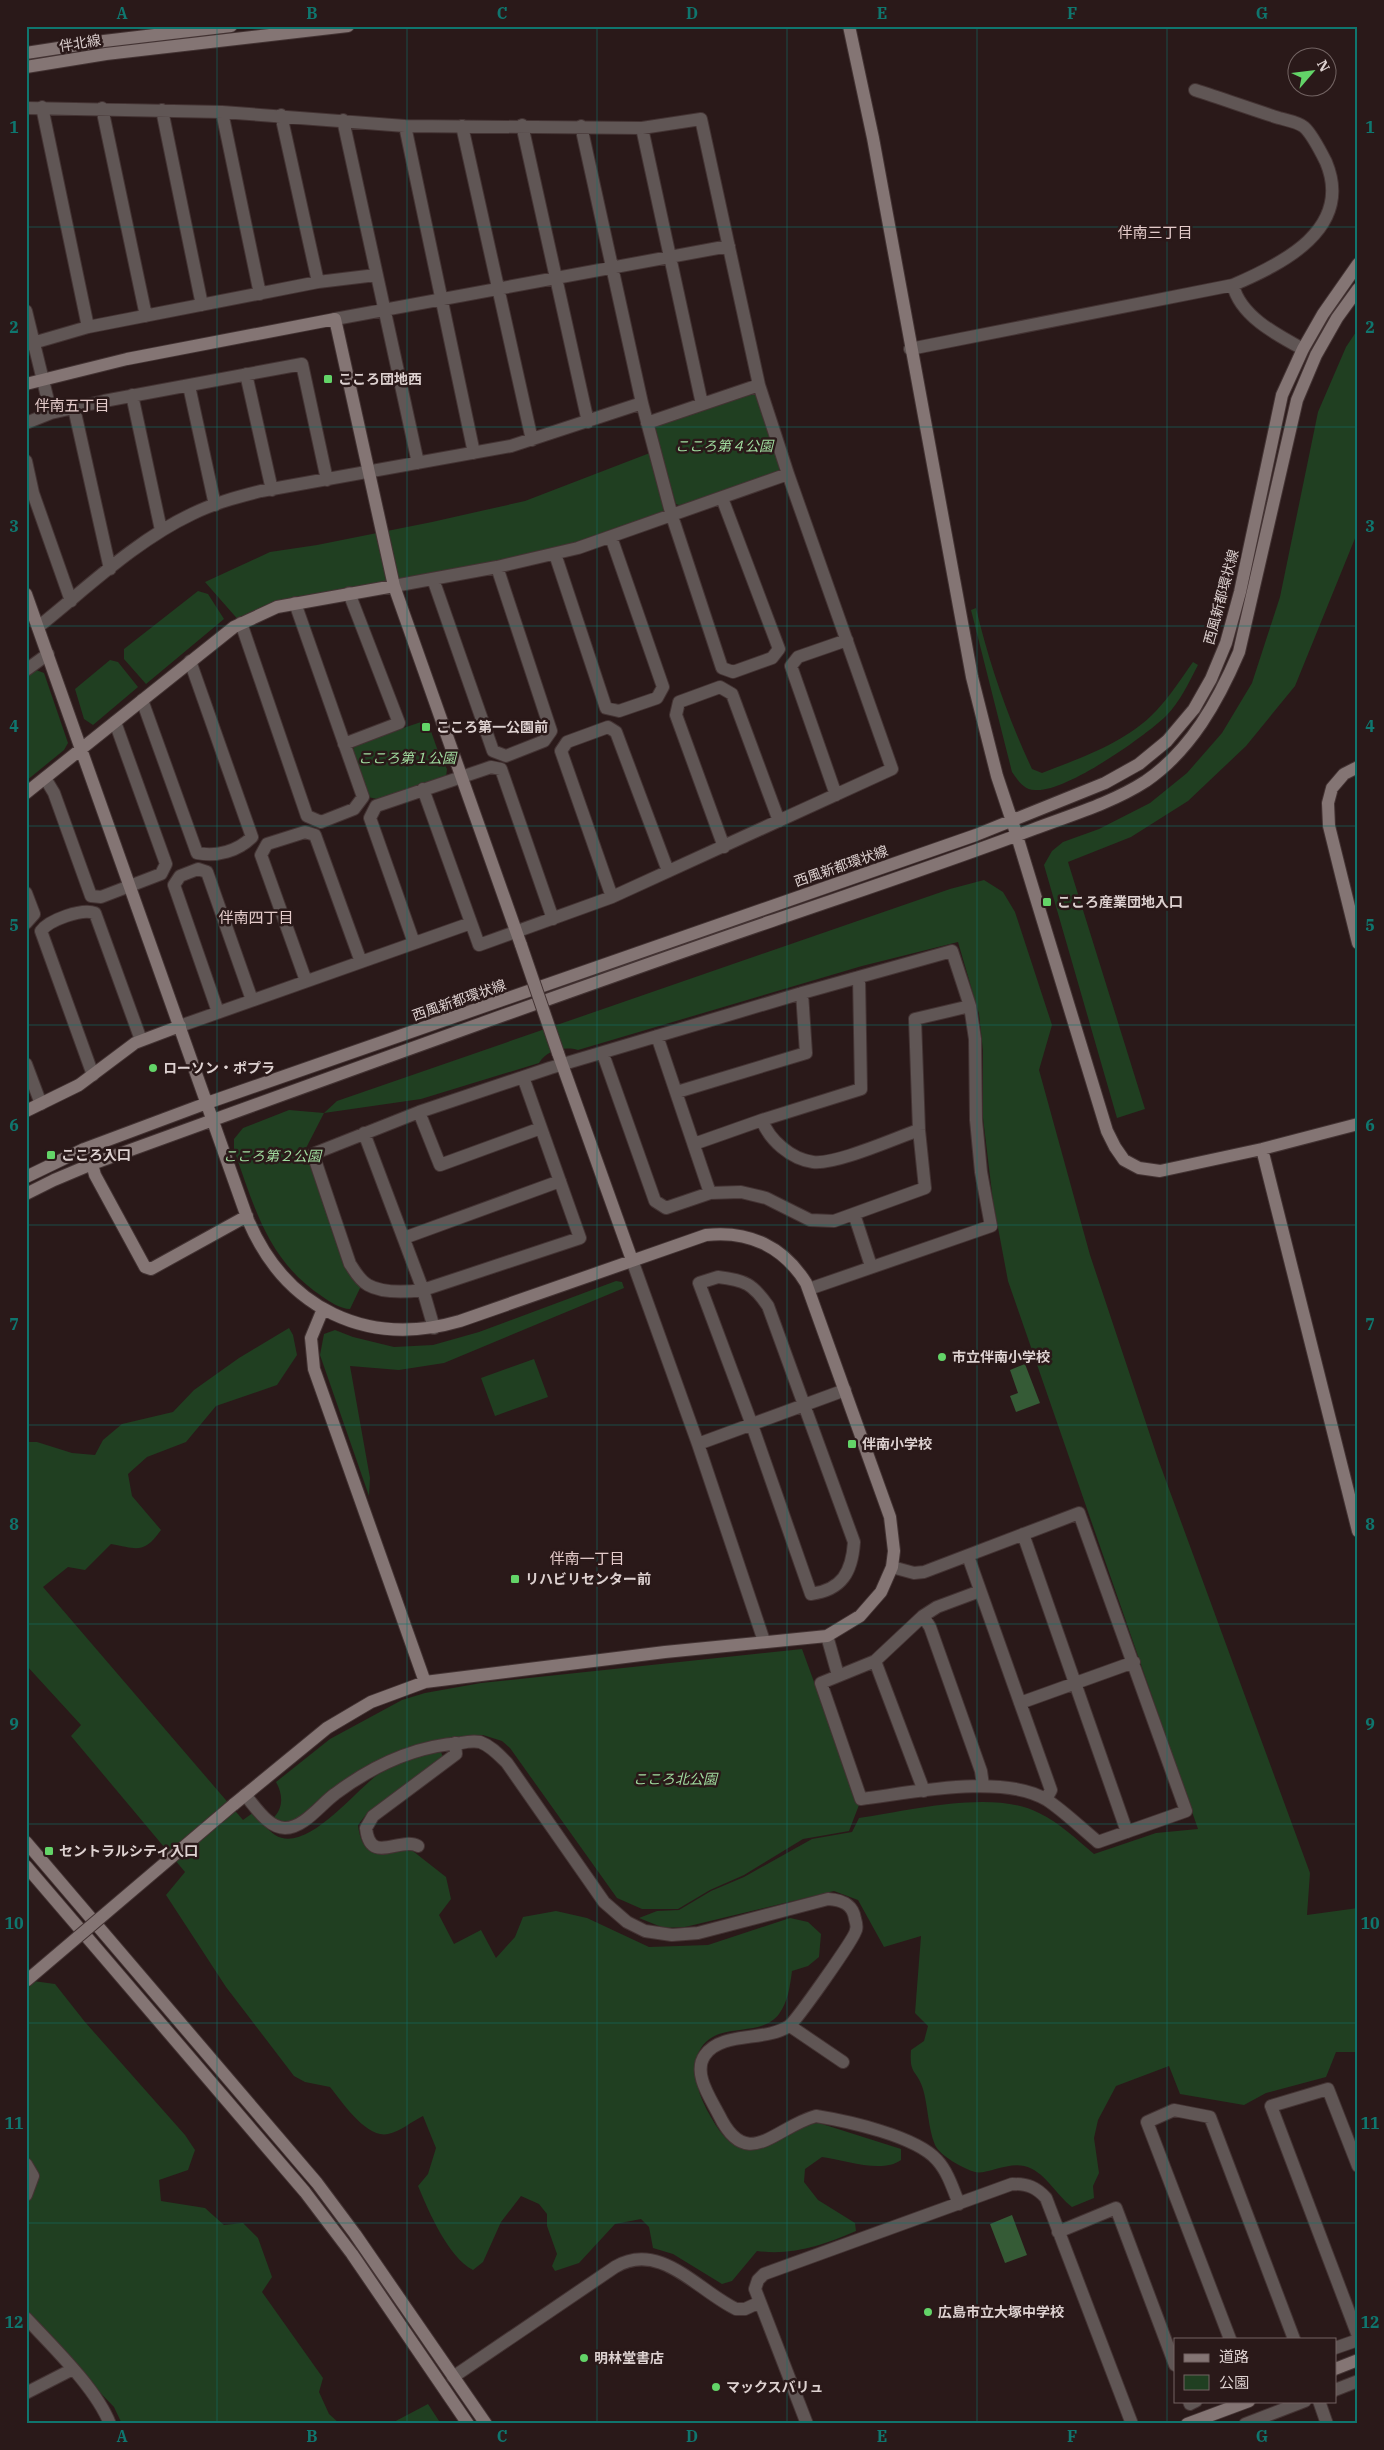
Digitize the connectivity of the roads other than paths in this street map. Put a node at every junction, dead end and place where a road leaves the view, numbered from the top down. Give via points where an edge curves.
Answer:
1 (231, 26) edge
2 (348, 26) edge
3 (849, 26) edge
4 (26, 53) edge
5 (26, 67) edge
6 (1195, 90) dead end
7 (42, 107) junction
8 (26, 108) edge
9 (102, 108) junction
10 (162, 110) junction
11 (222, 112) junction
12 (281, 115) junction
13 (343, 120) junction
14 (522, 125) junction
15 (405, 126) junction
16 (462, 126) junction
17 (581, 126) junction
18 (642, 128) junction
19 (729, 246) junction
20 (669, 258) junction
21 (1358, 264) edge
22 (612, 267) junction
23 (376, 275) junction
24 (556, 278) junction
25 (318, 282) junction
26 (1233, 285) junction
27 (499, 289) junction
28 (1358, 289) edge
29 (260, 294) junction
30 (442, 300) junction
31 (202, 305) junction
32 (26, 311) edge
33 (384, 312) junction
34 (146, 316) junction
35 (335, 319) junction
36 (88, 327) junction
37 (30, 344) edge
38 (910, 349) junction
39 (1303, 349) junction
40 (246, 374) junction
41 (42, 379) junction
42 (26, 384) edge
43 (759, 385) junction
44 (189, 386) junction
45 (132, 395) junction
46 (642, 403) junction
47 (702, 404) junction
48 (74, 408) junction
49 (51, 413) junction
50 (588, 422) junction
51 (26, 423) edge
52 (647, 423) junction
53 (532, 440) junction
54 (474, 453) junction
55 (26, 461) edge
56 (418, 463) junction
57 (368, 472) junction
58 (788, 474) junction
59 (327, 480) junction
60 (272, 490) junction
61 (722, 498) junction
62 (214, 505) junction
63 (672, 516) junction
64 (162, 530) junction
65 (611, 537) junction
66 (555, 554) junction
67 (497, 567) junction
68 (110, 569) junction
69 (433, 579) junction
70 (394, 586) junction
71 (349, 593) junction
72 (26, 594) edge
73 (71, 600) junction
74 (295, 603) junction
75 (241, 623) junction
76 (38, 627) junction
77 (847, 640) junction
78 (48, 654) junction
79 (190, 661) junction
80 (26, 670) edge
81 (142, 700) junction
82 (115, 722) junction
83 (344, 744) junction
84 (80, 748) junction
85 (1358, 767) edge
86 (461, 777) junction
87 (45, 778) junction
88 (423, 790) junction
89 (26, 793) edge
90 (836, 795) junction
91 (779, 821) junction
92 (1012, 821) junction
93 (1017, 836) junction
94 (724, 847) junction
95 (668, 871) junction
96 (130, 886) junction
97 (26, 893) edge
98 (612, 897) junction
99 (553, 919) junction
100 (26, 923) edge
101 (471, 923) junction
102 (519, 938) junction
103 (414, 943) junction
104 (1358, 943) edge
105 (361, 962) junction
106 (859, 977) junction
107 (306, 981) junction
108 (802, 993) junction
109 (252, 1000) junction
110 (970, 1006) junction
111 (218, 1012) junction
112 (180, 1026) junction
113 (657, 1036) junction
114 (141, 1040) junction
115 (603, 1054) junction
116 (560, 1059) junction
117 (26, 1064) edge
118 (92, 1075) junction
119 (523, 1077) junction
120 (677, 1092) junction
121 (207, 1103) junction
122 (40, 1104) junction
123 (26, 1111) edge
124 (419, 1112) junction
125 (213, 1120) junction
126 (762, 1120) junction
127 (1358, 1124) edge
128 (541, 1128) junction
129 (919, 1130) junction
130 (364, 1134) junction
131 (694, 1144) junction
132 (1262, 1149) junction
133 (92, 1164) junction
134 (26, 1177) edge
135 (560, 1181) junction
136 (710, 1193) junction
137 (26, 1194) edge
138 (854, 1214) junction
139 (247, 1216) junction
140 (404, 1238) junction
141 (632, 1260) junction
142 (871, 1266) junction
143 (809, 1289) junction
144 (423, 1290) junction
145 (323, 1309) junction
146 (434, 1328) junction
147 (845, 1390) junction
148 (806, 1405) junction
149 (752, 1425) junction
150 (698, 1444) junction
151 (1358, 1530) edge
152 (1023, 1534) junction
153 (968, 1556) junction
154 (892, 1567) junction
155 (980, 1591) junction
156 (923, 1616) junction
157 (827, 1636) junction
158 (764, 1641) junction
159 (874, 1661) junction
160 (1134, 1662) junction
161 (838, 1675) junction
162 (425, 1682) junction
163 (1077, 1683) junction
164 (1020, 1704) junction
165 (455, 1743) junction
166 (983, 1785) junction
167 (924, 1791) junction
168 (245, 1795) junction
169 (1046, 1799) junction
170 (1128, 1832) junction
171 (26, 1842) edge
172 (418, 1846) dead end
173 (26, 1866) edge
174 (26, 1981) edge
175 (790, 2026) junction
176 (843, 2062) dead end
177 (26, 2164) edge
178 (1358, 2166) edge
179 (26, 2195) edge
180 (959, 2204) junction
181 (1058, 2232) junction
182 (760, 2302) junction
183 (26, 2318) edge
184 (1358, 2336) edge
185 (1230, 2338) edge
186 (1294, 2338) edge
187 (1358, 2340) edge
188 (1336, 2348) edge
189 (1358, 2360) edge
190 (1174, 2361) edge
191 (73, 2369) junction
192 (1336, 2369) edge
193 (454, 2377) junction
194 (1358, 2381) edge
195 (1336, 2390) edge
196 (26, 2393) edge
197 (1246, 2402) edge
198 (1299, 2402) edge
199 (1318, 2402) edge
200 (1286, 2404) edge
201 (1260, 2421) edge
202 (110, 2424) edge
203 (468, 2424) edge
204 (486, 2424) edge
205 (807, 2424) edge
206 (1132, 2424) edge
207 (1187, 2424) edge
208 (1245, 2424) edge
209 (1327, 2424) edge

1 - 4 street, 伴北線
2 - 5 street, 伴北線 via 106,54
3 - 38 street via 873,138
6 - 26 street via 1304,126 1331,174 1333,192 1329,211 1318,232 1294,254
7 - 8 street
7 - 9 street
7 - 36 street
9 - 10 street
9 - 34 street
10 - 11 street
10 - 31 street
11 - 12 street
11 - 29 street
12 - 13 street
12 - 25 street
13 - 15 street
13 - 23 street
14 - 16 street
14 - 17 street
14 - 24 street
15 - 16 street
15 - 30 street
16 - 27 street
17 - 18 street
17 - 22 street
18 - 19 street via 701,119
18 - 20 street
19 - 20 street
19 - 43 street
20 - 22 street
20 - 47 street
21 - 39 street, 西風新都環状線
22 - 24 street
22 - 46 street
23 - 25 street
23 - 33 street
24 - 27 street
24 - 50 street
25 - 29 street
26 - 38 street
26 - 39 street via 1236,297 1258,322
27 - 30 street
27 - 53 street
28 - 93 street, 西風新都環状線 via 1316,356 1297,400 1239,652 1201,725 1176,755 1147,780 1114,799
29 - 31 street
30 - 33 street
30 - 54 street
31 - 34 street
32 - 37 street
33 - 35 street
33 - 56 street
34 - 36 street
35 - 41 street via 127,359
35 - 57 street
36 - 37 street
37 - 41 street
38 - 92 street via 972,678
39 - 92 street, 西風新都環状線 via 1282,395 1226,643 1194,710 1167,741 1139,764 1105,783
40 - 44 street
40 - 59 street via 302,364
40 - 60 street
41 - 42 street
41 - 49 street
43 - 47 street
43 - 58 street
44 - 45 street
44 - 62 street
45 - 48 street
45 - 64 street
46 - 50 street
46 - 52 street
47 - 52 street
48 - 49 street
48 - 68 street
49 - 51 street
50 - 53 street
52 - 63 street
53 - 54 street
54 - 56 street
55 - 73 street via 33,493
56 - 57 street
57 - 59 street
57 - 70 street
58 - 61 street
58 - 77 street
59 - 60 street
60 - 62 street
61 - 63 street
61 - 63 street via 779,649 772,658 733,672 722,668
62 - 64 street
63 - 65 street
64 - 68 street
65 - 66 street
65 - 66 street via 663,687 657,698 619,711 606,708
66 - 67 street
67 - 69 street
67 - 69 street via 552,731 544,741 506,756 493,751
68 - 73 street
69 - 70 street
70 - 71 street
70 - 86 street
71 - 74 street
71 - 83 street via 399,724
72 - 76 street
73 - 76 street
74 - 75 street via 277,607
74 - 83 street
75 - 79 street
75 - 83 street via 307,816 321,822 354,809 363,797
76 - 78 street
77 - 90 street via 892,769
77 - 90 street via 798,657 791,666
78 - 80 street
78 - 84 street
79 - 81 street
79 - 81 street via 252,837 244,845 212,856 197,853
81 - 82 street
82 - 84 street
82 - 96 street via 166,864 160,874
84 - 87 street
84 - 96 street
85 - 104 street via 1344,774 1332,788 1328,803 1329,826
86 - 88 street
86 - 99 street via 491,766 501,769
86 - 102 street
87 - 89 street
87 - 96 street via 54,793 90,895 101,897
88 - 101 street
88 - 103 street via 376,806 370,818
90 - 91 street
91 - 94 street
91 - 94 street via 732,694 720,687 679,702 676,715
92 - 93 street
92 - 121 street, 西風新都環状線
93 - 125 street, 西風新都環状線
93 - 132 street via 1107,1131 1124,1160 1139,1168 1160,1170
94 - 95 street
95 - 98 street
95 - 98 street via 616,732 608,727 567,742 561,751
96 - 112 street
97 - 100 street via 34,914
98 - 99 street
99 - 102 street
101 - 102 street via 479,945
101 - 103 street
102 - 116 street, bridge
103 - 105 street
105 - 107 street
105 - 107 street via 315,835 305,832 267,844 261,855
106 - 108 street
106 - 110 street via 952,951
106 - 126 street via 861,1089
107 - 109 street
108 - 113 street
108 - 120 street via 806,1053
109 - 111 street
109 - 111 street via 207,872 198,869 180,876 174,885
110 - 129 street via 915,1019
110 - 142 street via 975,1039 976,1120 991,1226
111 - 112 street
112 - 114 street
112 - 121 street
113 - 115 street
113 - 120 street
114 - 118 street via 123,1049
114 - 118 street via 95,913 87,910 47,924 42,931
115 - 116 street
115 - 136 street via 655,1201 666,1208
116 - 119 street
116 - 141 street
117 - 122 street
118 - 122 street
119 - 124 street
119 - 128 street
120 - 131 street
121 - 125 street
121 - 134 street, 西風新都環状線 via 84,1149
122 - 123 street
124 - 128 street via 440,1165
124 - 130 street
125 - 133 street, 西風新都環状線
125 - 139 street
126 - 129 street via 766,1130 781,1146 798,1158 814,1162 830,1161
126 - 131 street
127 - 132 street
128 - 135 street
129 - 138 street via 925,1188
130 - 140 street
130 - 144 street via 313,1154 350,1264 368,1285 408,1292
131 - 136 street
132 - 151 street
133 - 137 street, 西風新都環状線
133 - 139 street via 145,1267 151,1269
135 - 140 street
135 - 144 street via 580,1238
136 - 138 street via 740,1192 766,1198 810,1220 834,1221
138 - 142 street
139 - 145 street via 256,1238 278,1272 302,1295
140 - 144 street
141 - 143 street via 706,1235 746,1236 781,1253 799,1272
141 - 146 street
141 - 150 street
142 - 143 street
143 - 147 street
144 - 146 street
145 - 146 street via 381,1329
145 - 162 street via 311,1338 314,1369
147 - 148 street
147 - 154 street via 890,1517 894,1536
148 - 149 street
148 - 149 street via 768,1306 756,1289 731,1278 699,1283
148 - 149 street via 854,1542 852,1563 842,1581 823,1593 811,1594
149 - 150 street
150 - 158 street
152 - 153 street
152 - 160 street via 1079,1513
152 - 163 street
153 - 154 street via 924,1572 914,1573
153 - 155 street
154 - 157 street via 881,1592 860,1616
155 - 156 street
155 - 164 street
156 - 159 street
156 - 166 street via 934,1636
157 - 158 street
157 - 161 street
158 - 162 street
159 - 161 street
159 - 167 street
160 - 163 street
160 - 170 street via 1186,1811
161 - 167 street via 821,1683 861,1799
162 - 168 street via 371,1702 342,1718
163 - 164 street
163 - 170 street
164 - 169 street via 1051,1790
165 - 168 street via 409,1753 367,1772 289,1828 274,1825
165 - 172 street via 456,1754 373,1816 366,1828 371,1842 381,1848 389,1849 405,1843
165 - 175 street via 478,1742 494,1750 507,1763 604,1902 626,1922 645,1931 672,1935 698,1933 828,1899 840,1900 850,1906 856,1930
166 - 167 street
166 - 169 street
168 - 174 street, bridge
169 - 170 street via 1098,1842
171 - 193 street via 317,2183
173 - 203 street via 305,2192 352,2254
175 - 176 street
175 - 180 street via 757,2038 730,2040 715,2046 704,2056 701,2071 704,2087 734,2138 745,2145 760,2143 801,2120 816,2116 905,2139 936,2160
177 - 179 street via 33,2176
178 - 184 street via 1328,2089 1271,2106
180 - 181 street via 1012,2184 1025,2184 1037,2188 1046,2198
180 - 182 street via 764,2274 755,2290
181 - 190 street via 1116,2208
181 - 206 street
182 - 193 street via 745,2309 736,2309 668,2265 652,2260 631,2260 615,2266
182 - 205 street
183 - 191 street
185 - 186 street via 1147,2122 1174,2110 1210,2118
187 - 188 street
189 - 192 street
191 - 196 street
191 - 202 street
193 - 204 street
194 - 195 street
197 - 207 street
198 - 200 street
199 - 209 street
200 - 201 street
201 - 208 street

